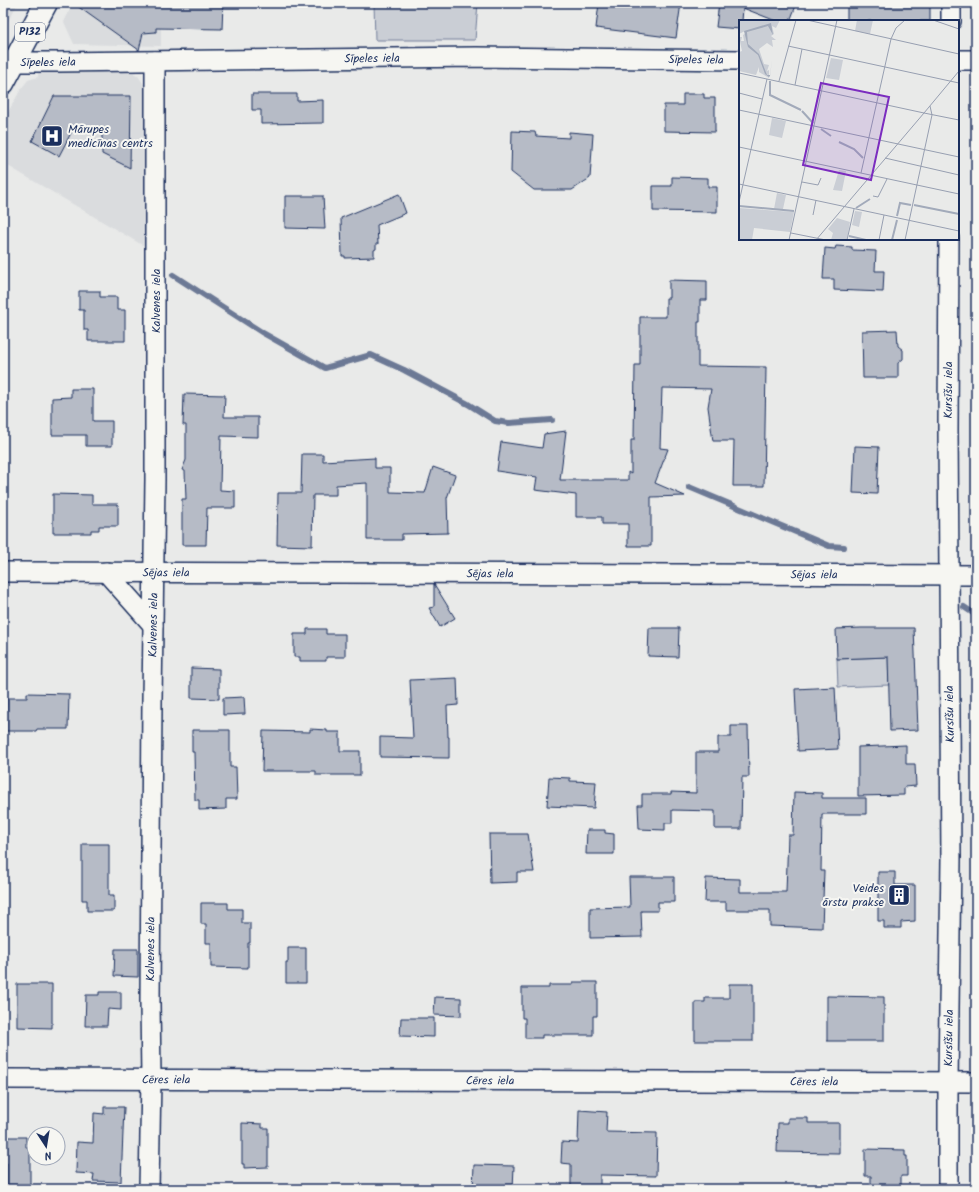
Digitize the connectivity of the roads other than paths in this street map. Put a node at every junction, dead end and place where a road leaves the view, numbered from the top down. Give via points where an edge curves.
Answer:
1 (46, 3) edge
2 (951, 3) edge
3 (951, 20) edge
4 (739, 60) edge
5 (959, 60) edge
6 (976, 60) edge
7 (156, 61) junction
8 (8, 62) edge
9 (3, 83) edge
10 (949, 240) edge
11 (3, 572) edge
12 (106, 572) junction
13 (153, 572) junction
14 (949, 575) junction
15 (976, 575) edge
16 (153, 625) junction
17 (3, 1079) edge
18 (151, 1079) junction
19 (948, 1082) junction
20 (976, 1082) edge
21 (149, 1189) edge
22 (948, 1189) edge

1 - 8 main road, P132
2 - 3 street
4 - 7 street, Sīpeles iela via 476,57
5 - 6 street
7 - 8 street, Sīpeles iela
7 - 13 street, Kalvenes iela
8 - 9 main road, P132
10 - 14 street, Kursīšu iela
11 - 12 street, Sējas iela
12 - 13 street, Sējas iela
12 - 16 street
13 - 14 street, Sējas iela
13 - 16 street, Kalvenes iela
14 - 15 street, Sējas iela
14 - 19 street, Kursīšu iela via 951,859
16 - 18 street, Kalvenes iela
17 - 18 street, Cēres iela
18 - 19 street, Cēres iela
18 - 21 street, Kalvenes iela
19 - 20 street, Cēres iela
19 - 22 street, Kursīšu iela

